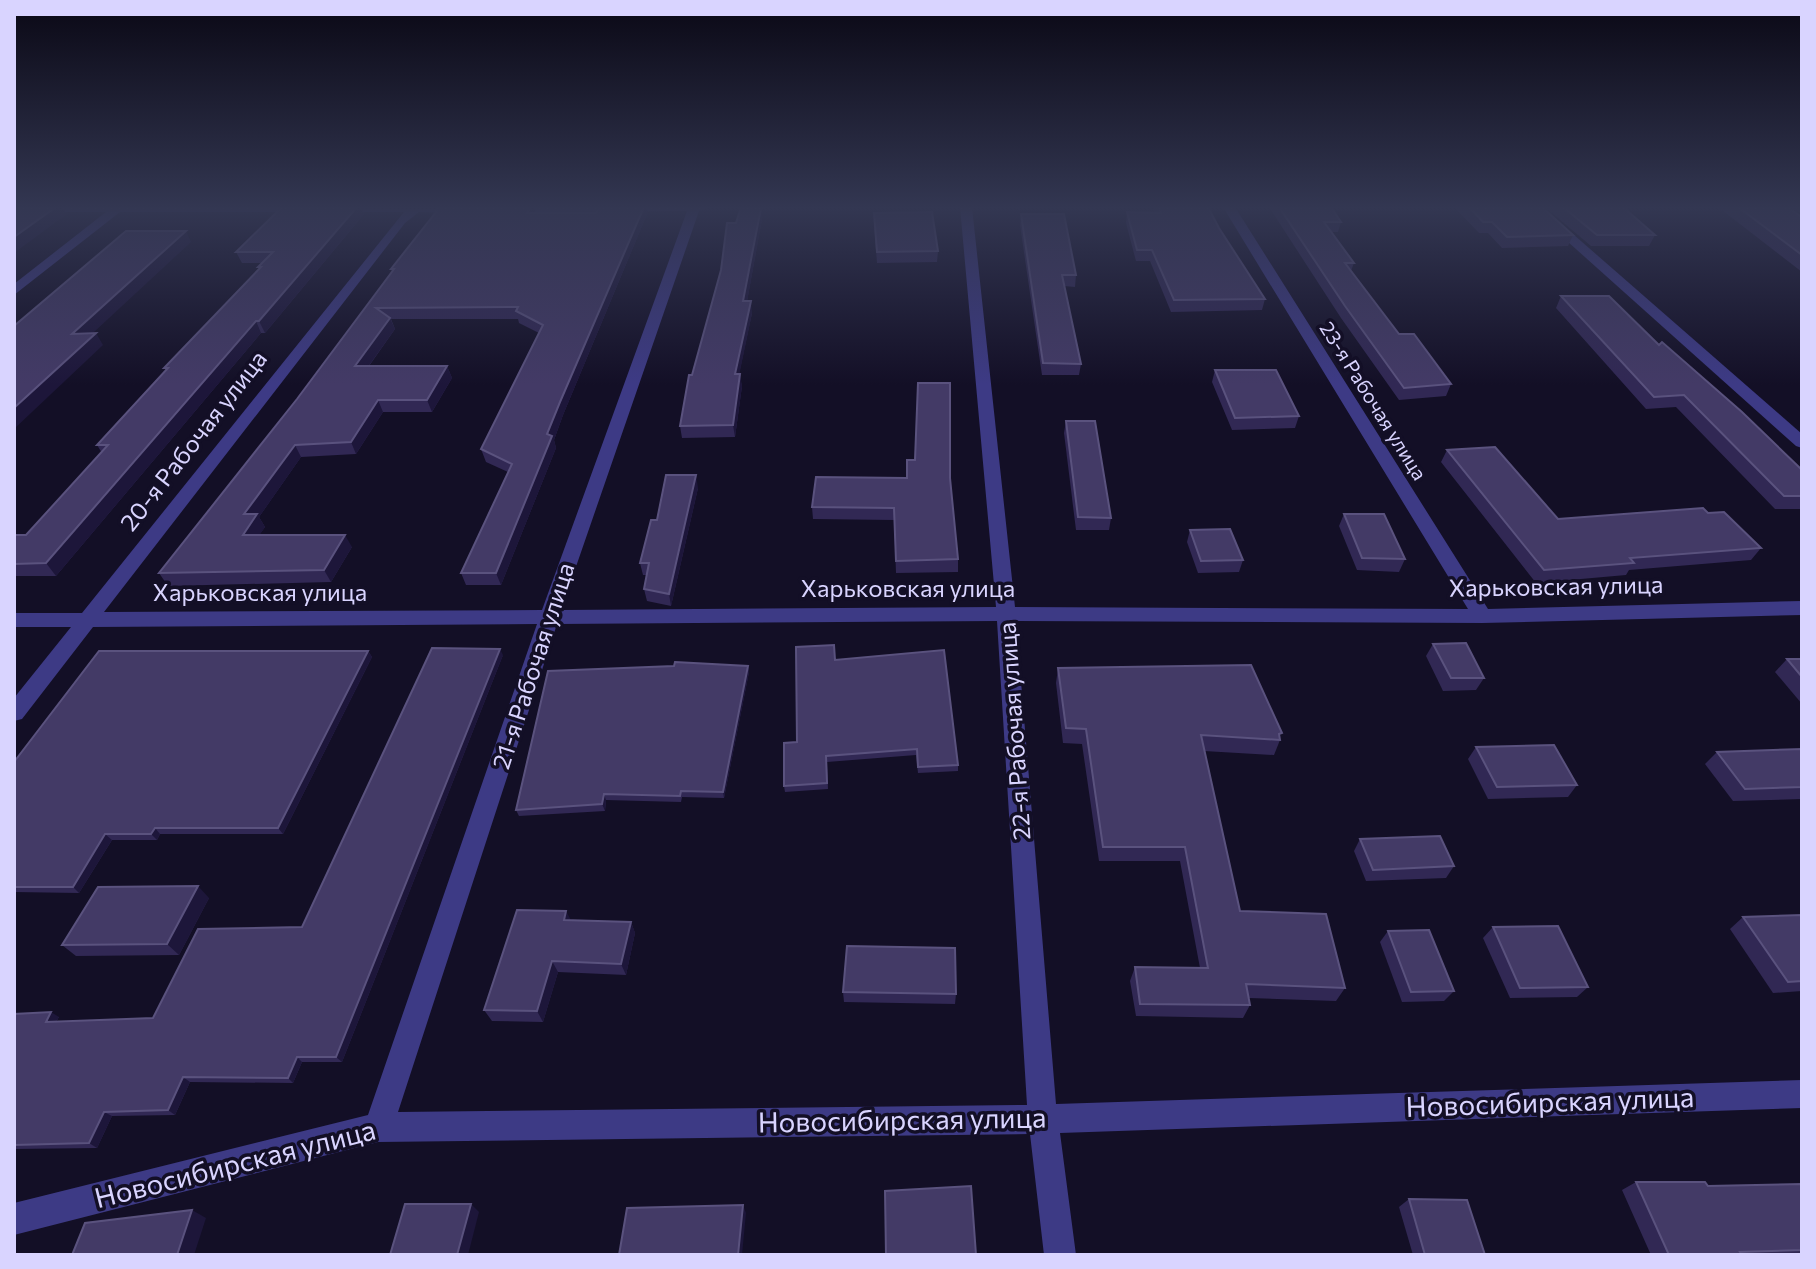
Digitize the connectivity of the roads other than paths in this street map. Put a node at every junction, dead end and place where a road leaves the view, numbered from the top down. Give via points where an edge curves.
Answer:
1 (45, 266) edge
2 (364, 266) edge
3 (673, 266) edge
4 (972, 266) edge
5 (1266, 266) edge
6 (1602, 266) edge
7 (14, 291) edge
8 (1802, 443) edge
9 (1802, 608) edge
10 (1006, 614) junction
11 (1482, 616) junction
12 (549, 617) junction
13 (14, 620) edge
14 (86, 620) junction
15 (14, 713) edge
16 (1802, 1094) edge
17 (1043, 1119) junction
18 (378, 1127) junction
19 (14, 1219) edge
20 (1060, 1255) edge

1 - 7 street
2 - 14 street, 20-я Рабочая улица
3 - 12 street, 21-я Рабочая улица
4 - 10 street, 22-я Рабочая улица
5 - 11 street, 23-я Рабочая улица
6 - 8 street
9 - 11 street, Харьковская улица
10 - 11 street, Харьковская улица
10 - 12 street, Харьковская улица
10 - 17 street, 22-я Рабочая улица
12 - 14 street, Харьковская улица
12 - 18 street, 21-я Рабочая улица
13 - 14 street, Харьковская улица
14 - 15 street, 20-я Рабочая улица
16 - 17 street, Новосибирская улица
17 - 18 street, Новосибирская улица
17 - 20 street, 22-я Рабочая улица
18 - 19 street, Новосибирская улица

